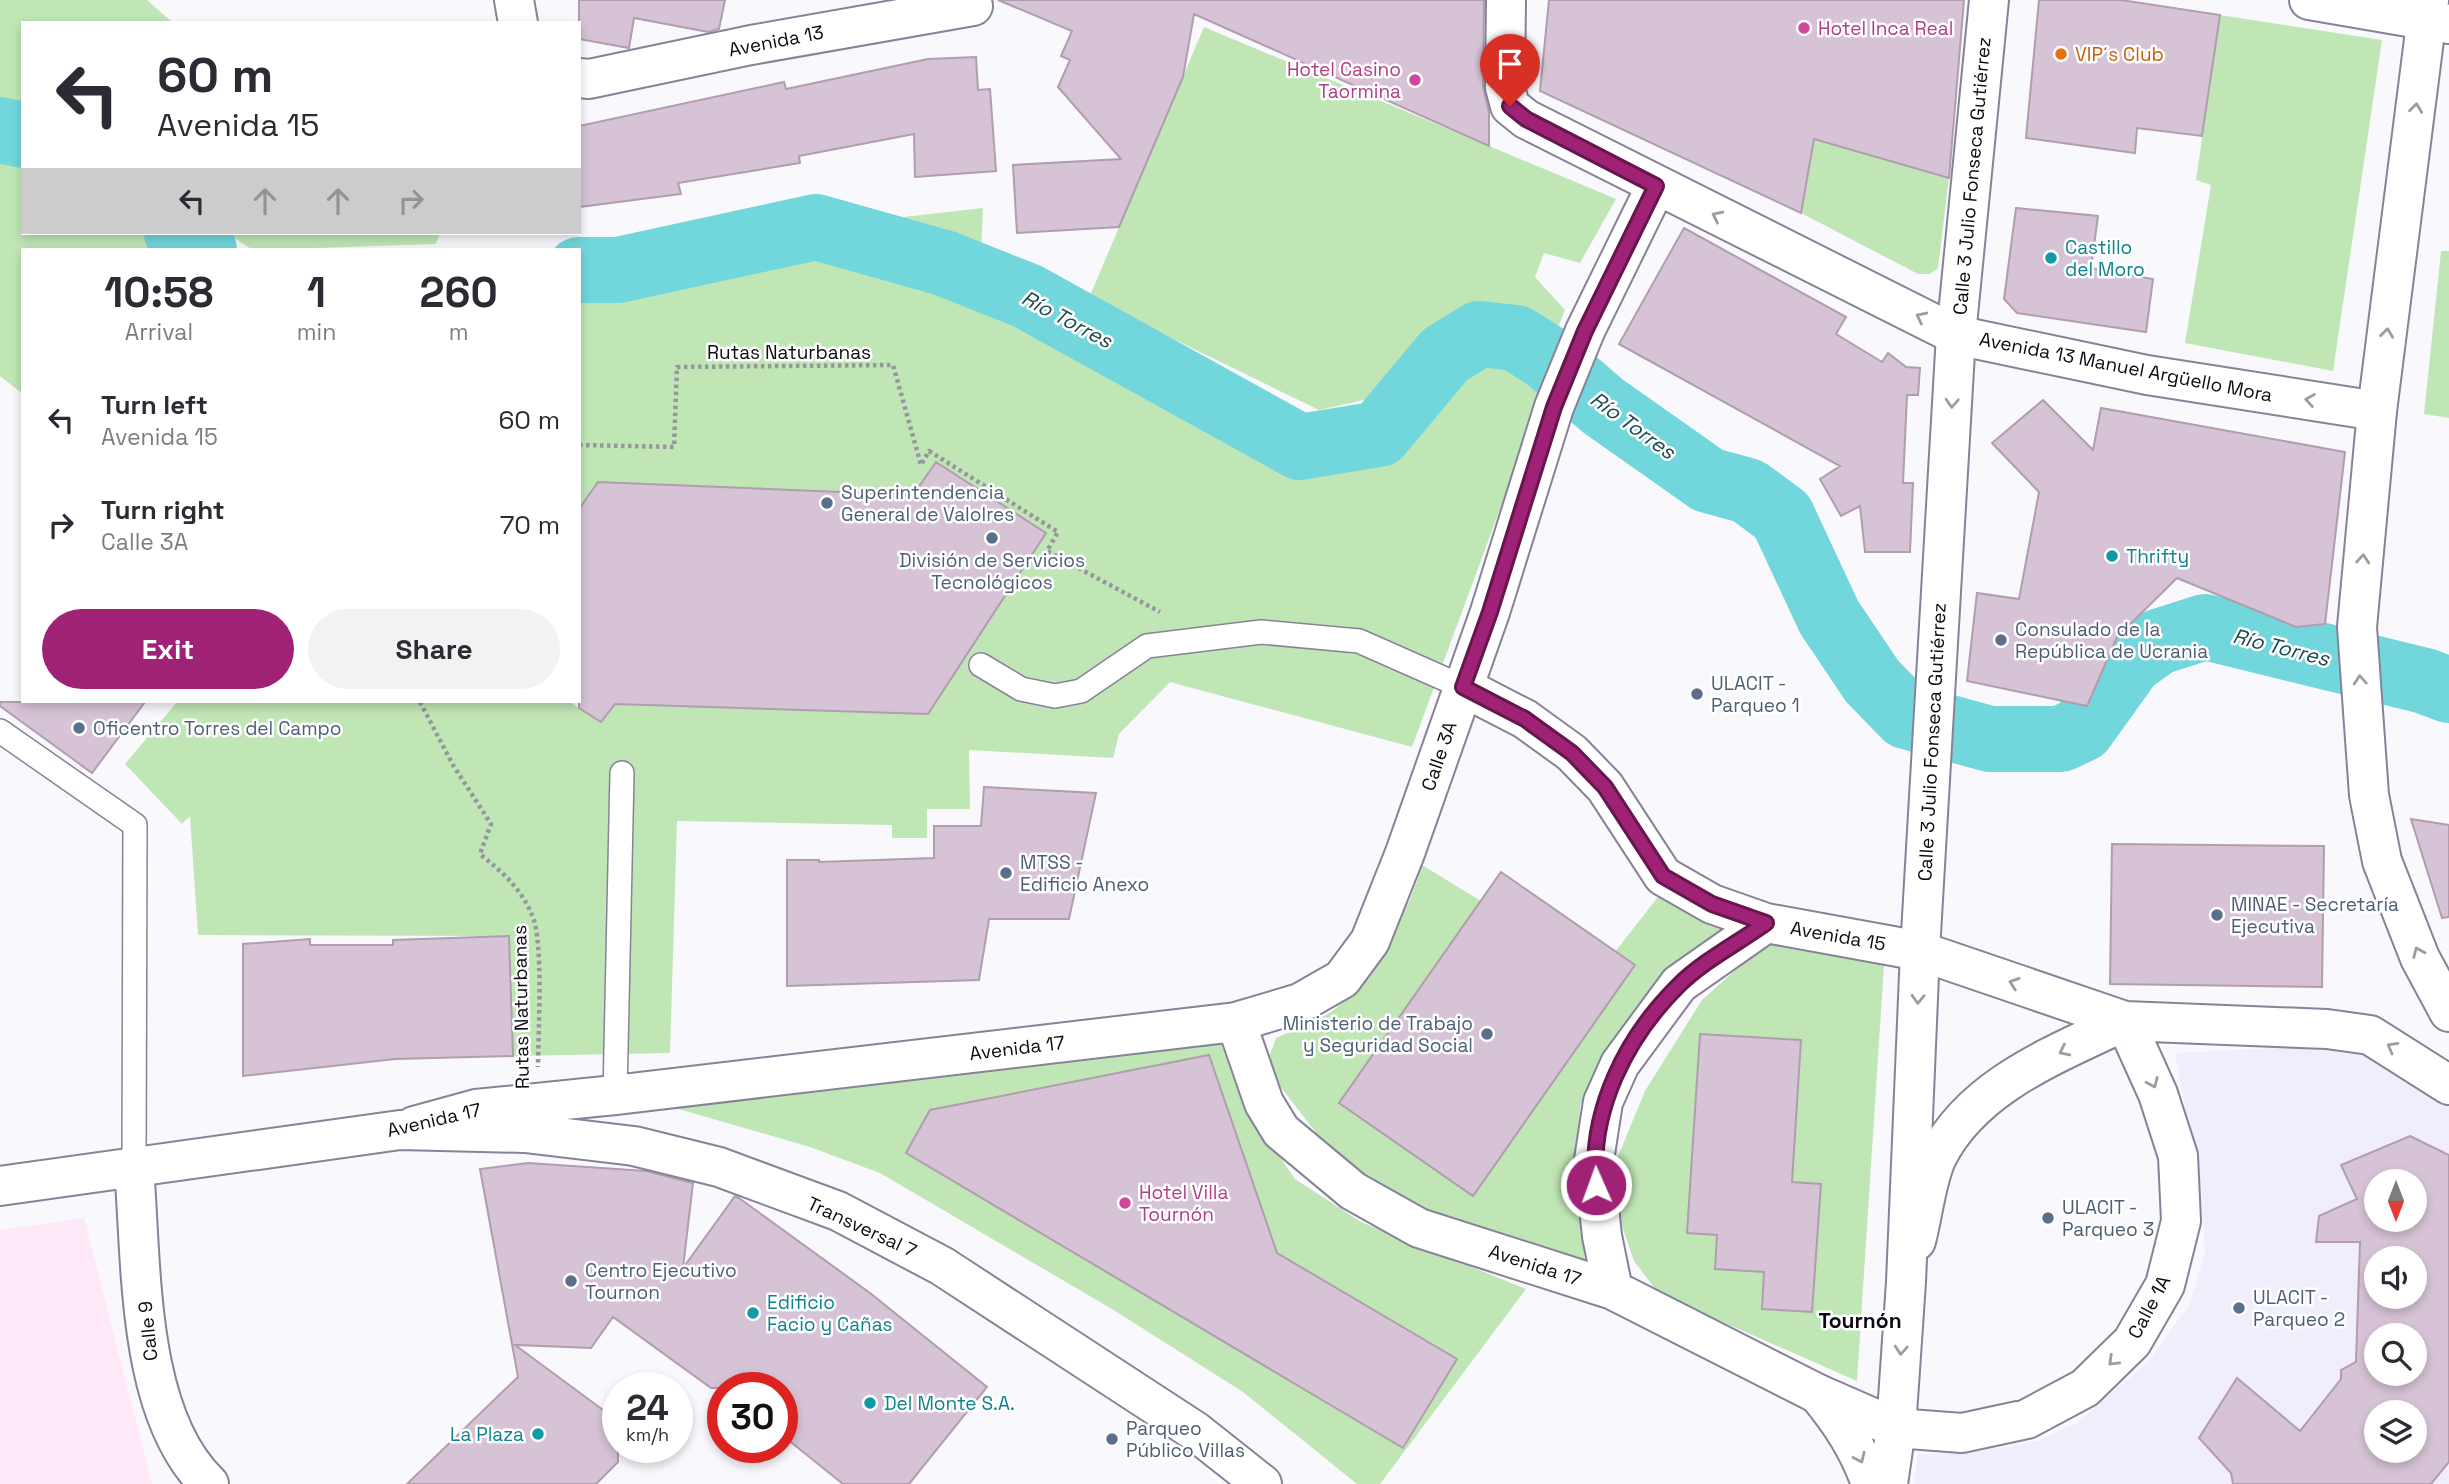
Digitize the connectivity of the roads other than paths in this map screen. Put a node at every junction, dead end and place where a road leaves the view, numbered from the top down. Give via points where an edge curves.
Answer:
1 (514, 0) edge
2 (1506, 0) edge
3 (1989, 0) edge
4 (2309, 0) edge
5 (973, 6) dead end
6 (2435, 15) edge
7 (518, 21) edge
8 (581, 78) edge
9 (1656, 186) junction
10 (1956, 335) junction
11 (2377, 411) junction
12 (981, 665) dead end
13 (1463, 687) junction
14 (0, 731) edge
15 (622, 774) dead end
16 (1766, 923) junction
17 (1920, 951) junction
18 (2449, 1012) edge
19 (2125, 1021) junction
20 (1236, 1022) junction
21 (2449, 1085) edge
22 (615, 1095) junction
23 (400, 1130) junction
24 (134, 1168) junction
25 (0, 1186) edge
26 (1906, 1282) junction
27 (1613, 1290) junction
28 (1818, 1394) junction
29 (1896, 1428) junction
30 (207, 1482) edge
31 (1262, 1484) edge
32 (1871, 1484) edge
33 (1888, 1484) edge

1 - 7 street
2 - 9 street, Avenida 13 Manuel Argüello Mora via 1505,87 1510,106 1526,119
3 - 10 street, Calle 3 Julio Fonseca Gutiérrez
4 - 6 street
5 - 8 street, Avenida 13
11 -> 6 street
10 -> 9 street, Avenida 13 Manuel Argüello Mora
9 - 13 street, Calle 3A via 1585,331 1554,407
11 -> 10 street, Avenida 13 Manuel Argüello Mora via 2147,374
10 -> 17 street, Calle 3 Julio Fonseca Gutiérrez
18 -> 11 street via 2420,958 2382,861 2369,795 2357,627
12 - 13 lane via 1021,688 1055,696 1081,691 1147,646 1261,632 1359,641
13 - 16 street, Avenida 15 via 1525,719 1572,753 1605,787 1663,876 1712,904
13 - 20 street, Calle 3A via 1370,941 1342,979 1300,1003
14 - 24 lane via 135,825
15 - 22 lane
16 - 17 street, Avenida 15
16 - 27 street via 1679,984 1620,1064 1603,1102 1594,1160
19 -> 17 street, Avenida 15
17 -> 26 street, Calle 3 Julio Fonseca Gutiérrez
21 -> 19 street, Avenida 15 via 2370,1035 2327,1029
19 -> 26 street, Avenida 15 via 2038,1064 1976,1103 1937,1158
19 -> 29 street, Calle 1A via 2158,1094 2178,1156 2180,1221 2165,1285 2132,1342 2085,1388 2027,1419 1962,1433
20 - 22 street, Avenida 17
20 - 27 street, Avenida 17 via 1264,1103 1281,1131 1353,1191 1419,1228
22 - 23 street, Avenida 17 via 476,1109
23 - 24 street, Avenida 17
23 - 31 street, Transversal 7 via 525,1133 634,1146 719,1167 838,1212 942,1266 1195,1431
24 - 25 street, Avenida 17
24 - 30 street, Calle 9 via 150,1360 161,1405
26 -> 29 street, Calle 3 Julio Fonseca Gutiérrez
27 - 28 street, Avenida 17
28 - 29 street, Avenida 17
28 -> 32 street via 1844,1425
29 - 33 street, Calle 3 Julio Fonseca Gutiérrez

